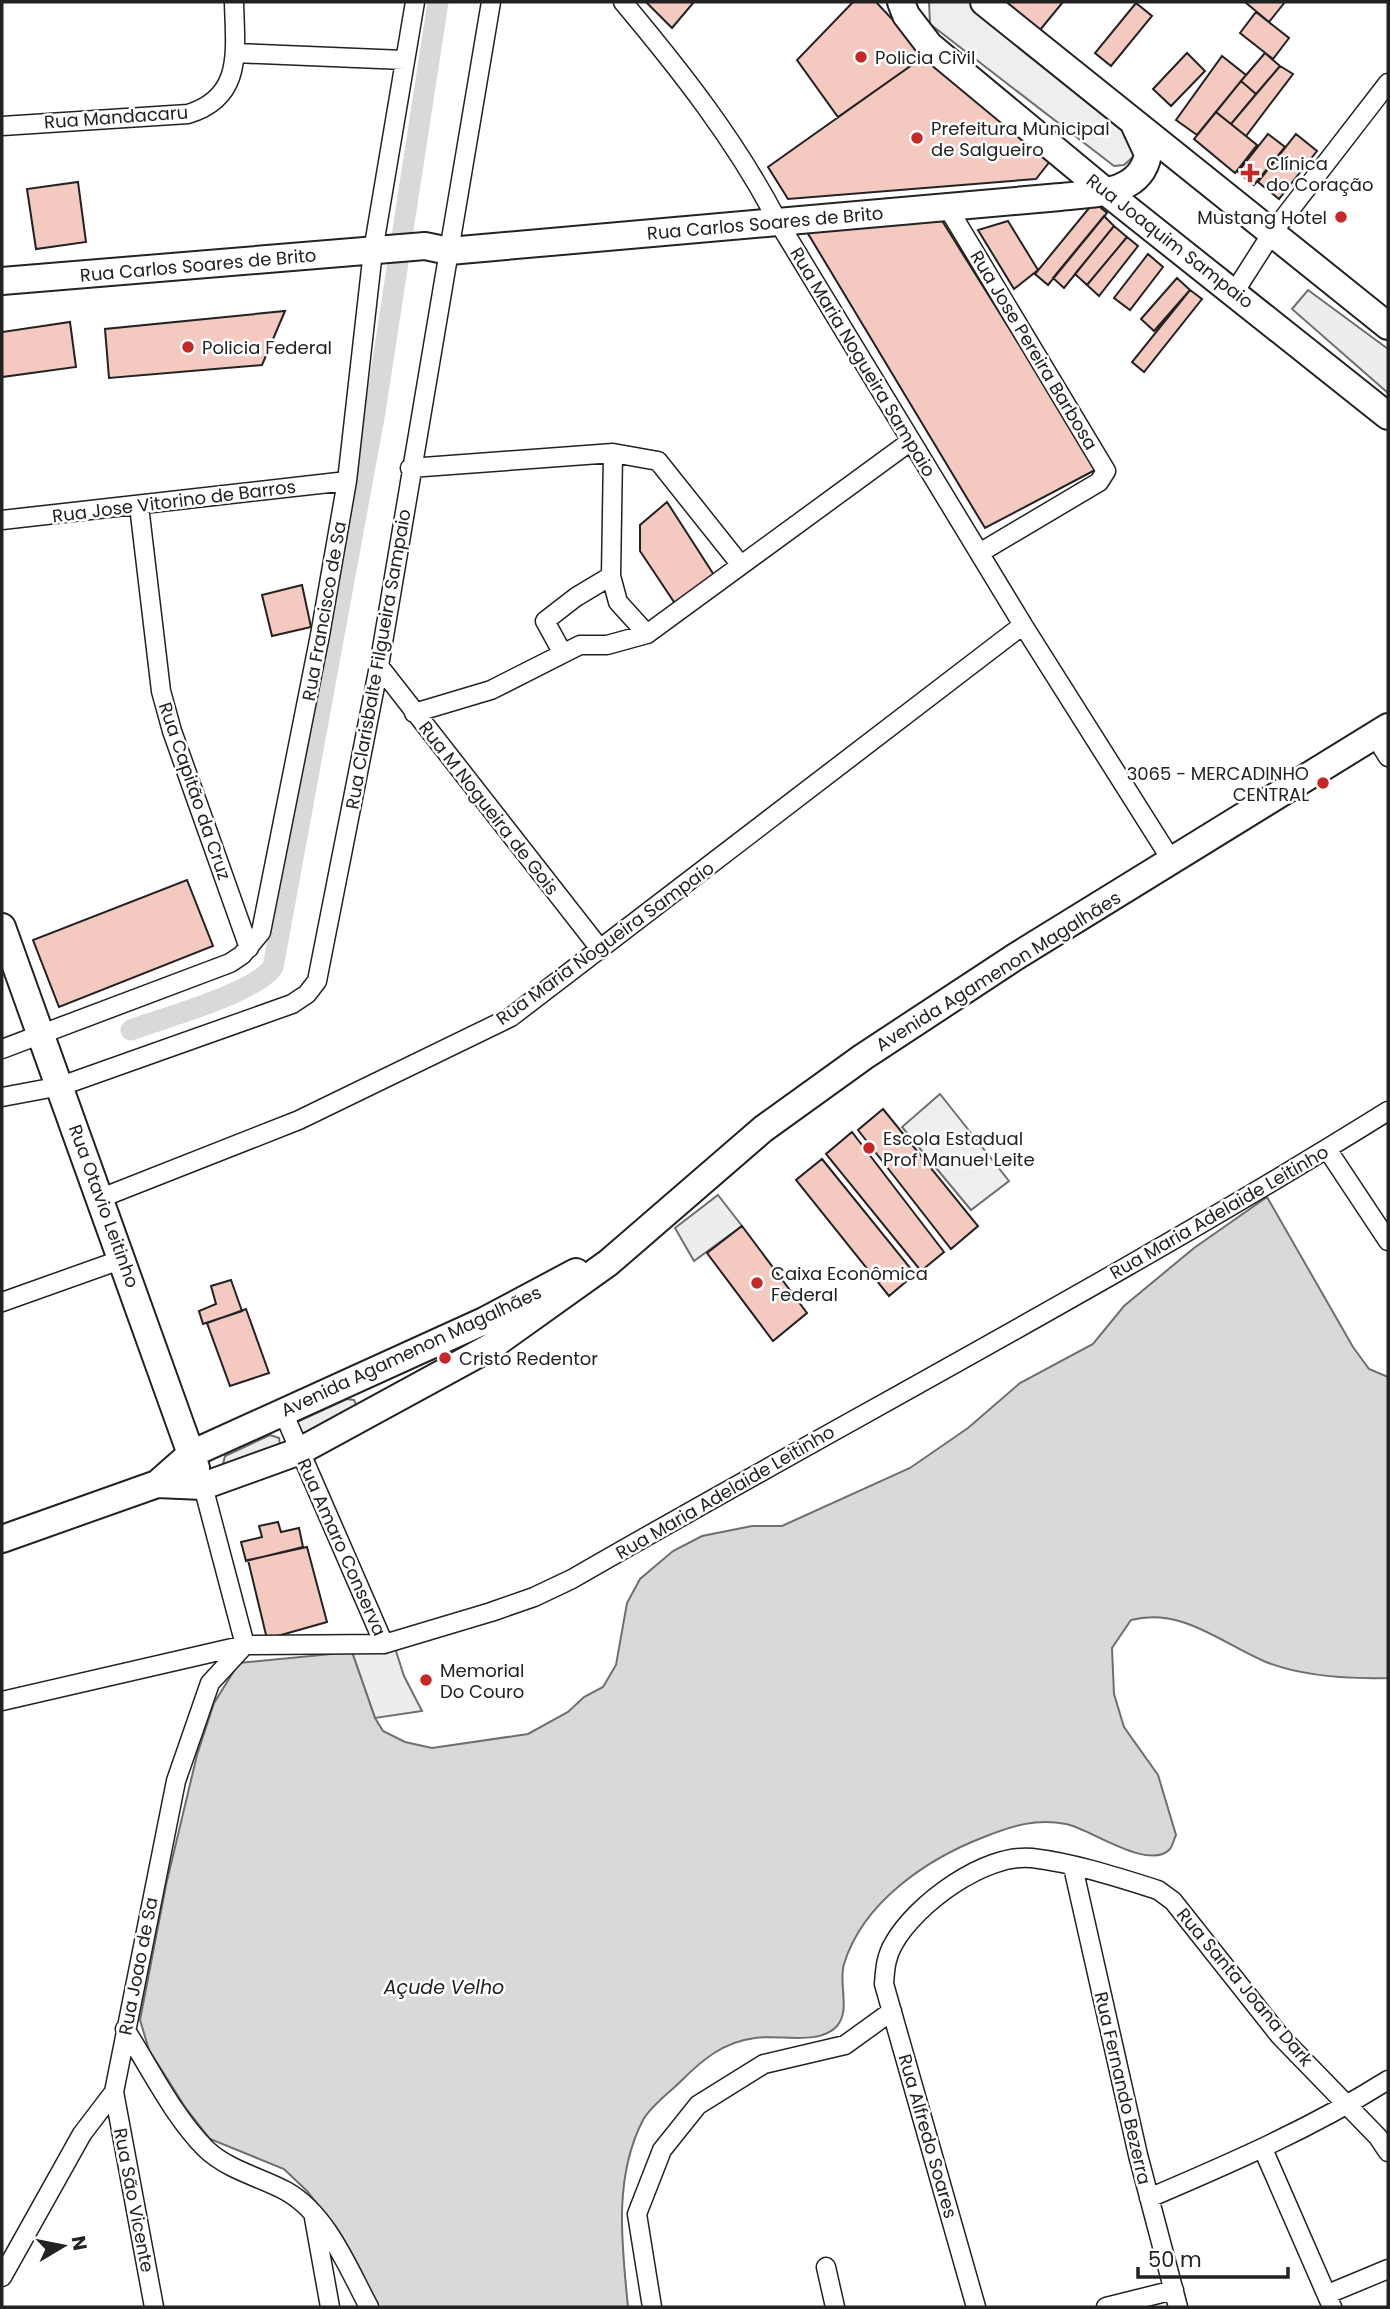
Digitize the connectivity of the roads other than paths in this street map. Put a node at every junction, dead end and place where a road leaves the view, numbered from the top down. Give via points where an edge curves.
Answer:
1 (234, 2) edge
2 (415, 2) edge
3 (491, 2) edge
4 (623, 2) edge
5 (901, 2) edge
6 (984, 2) edge
7 (235, 53) junction
8 (404, 60) junction
9 (1388, 83) edge
10 (2, 126) edge
11 (1135, 126) junction
12 (1105, 191) junction
13 (948, 208) junction
14 (777, 220) junction
15 (1272, 233) junction
16 (437, 248) junction
17 (384, 250) junction
18 (2, 281) edge
19 (1235, 291) junction
20 (1388, 326) edge
21 (1388, 415) edge
22 (911, 441) junction
23 (613, 453) junction
24 (410, 468) junction
25 (347, 481) junction
26 (139, 506) junction
27 (2, 520) edge
28 (981, 552) junction
29 (740, 564) junction
30 (611, 576) junction
31 (1023, 625) junction
32 (648, 634) junction
33 (562, 652) junction
34 (379, 666) junction
35 (414, 713) junction
36 (1384, 740) edge
37 (1172, 861) junction
38 (2, 927) edge
39 (249, 948) junction
40 (601, 950) junction
41 (42, 1035) junction
42 (2, 1049) edge
43 (61, 1086) junction
44 (2, 1097) edge
45 (1388, 1111) edge
46 (1327, 1149) junction
47 (101, 1198) junction
48 (1388, 1241) edge
49 (630, 1244) junction
50 (123, 1259) junction
51 (2, 1302) edge
52 (437, 1342) junction
53 (448, 1370) junction
54 (355, 1379) junction
55 (373, 1411) junction
56 (284, 1412) junction
57 (300, 1451) junction
58 (191, 1454) junction
59 (157, 1484) junction
60 (203, 1486) junction
61 (2, 1539) edge
62 (245, 1644) junction
63 (384, 1644) junction
64 (2, 1701) edge
65 (1073, 1867) junction
66 (885, 1965) joint
67 (892, 2011) junction
68 (125, 2029) junction
69 (1388, 2080) edge
70 (114, 2092) junction
71 (1348, 2105) junction
72 (1264, 2149) junction
73 (1388, 2152) edge
74 (1149, 2198) junction
75 (313, 2215) junction
76 (826, 2267) dead end
77 (1388, 2269) edge
78 (2, 2277) edge
79 (1176, 2299) edge
80 (1330, 2301) edge
81 (155, 2307) edge
82 (330, 2307) edge
83 (369, 2307) edge
84 (652, 2307) edge
85 (835, 2307) edge
86 (976, 2307) edge
87 (1106, 2307) edge

1 - 7 street, Rua Mandacaru
2 - 8 street, Rua Francisco de Sa
3 - 16 street, Rua Clarisbalte Filgueira Sampaio
4 - 14 street, Rua Maria Nogueira Sampaio via 752,171
5 - 12 main road, Rua Joaquim Sampaio via 929,45
6 - 11 main road
7 - 8 street
7 - 10 street, Rua Mandacaru via 231,80 218,99 201,110
8 - 17 street, Rua Francisco de Sa
9 - 15 street
11 - 12 main road, Rua Carlos Soares de Brito via 1148,154 1146,167 1126,186
11 - 15 main road
12 - 13 main road, Rua Carlos Soares de Brito
12 - 19 main road, Rua Joaquim Sampaio
13 - 14 main road, Rua Carlos Soares de Brito
13 - 28 street, Rua Jose Pereira Barbosa via 1106,471 1099,482
14 - 16 main road, Rua Carlos Soares de Brito
14 - 22 street, Rua Maria Nogueira Sampaio
15 - 19 street
15 - 20 main road
16 - 17 main road, Rua Carlos Soares de Brito
16 - 24 street, Rua Clarisbalte Filgueira Sampaio
17 - 18 main road, Rua Carlos Soares de Brito
17 - 25 street, Rua Francisco de Sa
19 - 21 main road, Rua Joaquim Sampaio
22 - 28 street, Rua Maria Nogueira Sampaio
22 - 29 street
23 - 24 street
23 - 29 street via 658,461
23 - 30 street
24 - 34 street, Rua Clarisbalte Filgueira Sampaio
25 - 26 street, Rua Jose Vitorino de Barros
25 - 39 street, Rua Francisco de Sa via 265,920
26 - 27 street, Rua Jose Vitorino de Barros
26 - 39 street, Rua Capitão da Cruz via 161,691
28 - 31 street, Rua Maria Nogueira Sampaio
29 - 32 street
30 - 32 street via 618,601
30 - 33 street via 545,621
31 - 37 street, Rua Maria Nogueira Sampaio
31 - 40 street, Rua Maria Nogueira Sampaio
32 - 33 street
33 - 35 street via 491,690
34 - 35 street, Rua M Nogueira de Gois
34 - 43 street, Rua Clarisbalte Filgueira Sampaio via 323,958 312,987 292,1004
35 - 40 street, Rua M Nogueira de Gois
36 - 37 main road, Avenida Agamenon Magalhães
37 - 49 main road, Avenida Agamenon Magalhães via 863,1057 763,1129
38 - 41 main road, Rua Otavio Leitinho
39 - 41 street, Rua Francisco de Sa via 230,963
40 - 47 street, Rua Maria Nogueira Sampaio via 511,1017 446,1050 299,1120
41 - 42 street, Rua Francisco de Sa
41 - 43 main road, Rua Otavio Leitinho
43 - 44 street, Rua Clarisbalte Filgueira Sampaio
43 - 47 main road, Rua Otavio Leitinho
45 - 46 street, Rua Maria Adelaide Leitinho
46 - 48 street
46 - 63 street, Rua Maria Adelaide Leitinho via 932,1379 810,1442 572,1579 491,1612
47 - 50 main road, Rua Otavio Leitinho
49 - 52 main road, Avenida Agamenon Magalhães
49 - 53 main road, Avenida Agamenon Magalhães via 552,1306
50 - 51 street
50 - 58 main road, Rua Otavio Leitinho
52 - 53 main road
52 - 54 main road, Avenida Agamenon Magalhães
53 - 55 main road, Avenida Agamenon Magalhães
54 - 55 main road
54 - 56 main road, Avenida Agamenon Magalhães
55 - 57 main road, Avenida Agamenon Magalhães
56 - 57 street, Rua Amaro Conserva
56 - 58 main road, Avenida Agamenon Magalhães
57 - 60 main road, Avenida Agamenon Magalhães
57 - 63 street, Rua Amaro Conserva
58 - 59 main road, Avenida Agamenon Magalhães
58 - 60 main road, Rua Otavio Leitinho
59 - 60 main road
59 - 61 main road
60 - 62 street
62 - 63 street, Rua Maria Adelaide Leitinho
62 - 64 street, Rua Maria Adelaide Leitinho
62 - 68 street, Rua Joao de Sa via 211,1683 176,1781
65 - 66 street, Rua Santa Joana Dark via 1030,1858 972,1873 934,1898 908,1923
65 - 71 street, Rua Santa Joana Dark via 1158,1890 1173,1901 1280,2036
65 - 74 street, Rua Fernando Bezerra
66 - 67 street, Rua Alfredo Soares via 884,1984
67 - 84 street via 845,2045 764,2064 698,2105 662,2150 637,2214
67 - 86 street, Rua Alfredo Soares
68 - 70 street, Rua Joao de Sa
68 - 75 street via 181,2118 206,2148 226,2164 287,2192
69 - 71 street
70 - 78 street, Rua Joao de Sa via 82,2134
70 - 81 street, Rua São Vicente
71 - 72 street
71 - 73 street, Rua Santa Joana Dark
72 - 74 street
72 - 80 street
74 - 79 street, Rua Fernando Bezerra
75 - 82 street
75 - 83 street
76 - 85 street
77 - 80 street
79 - 87 street

